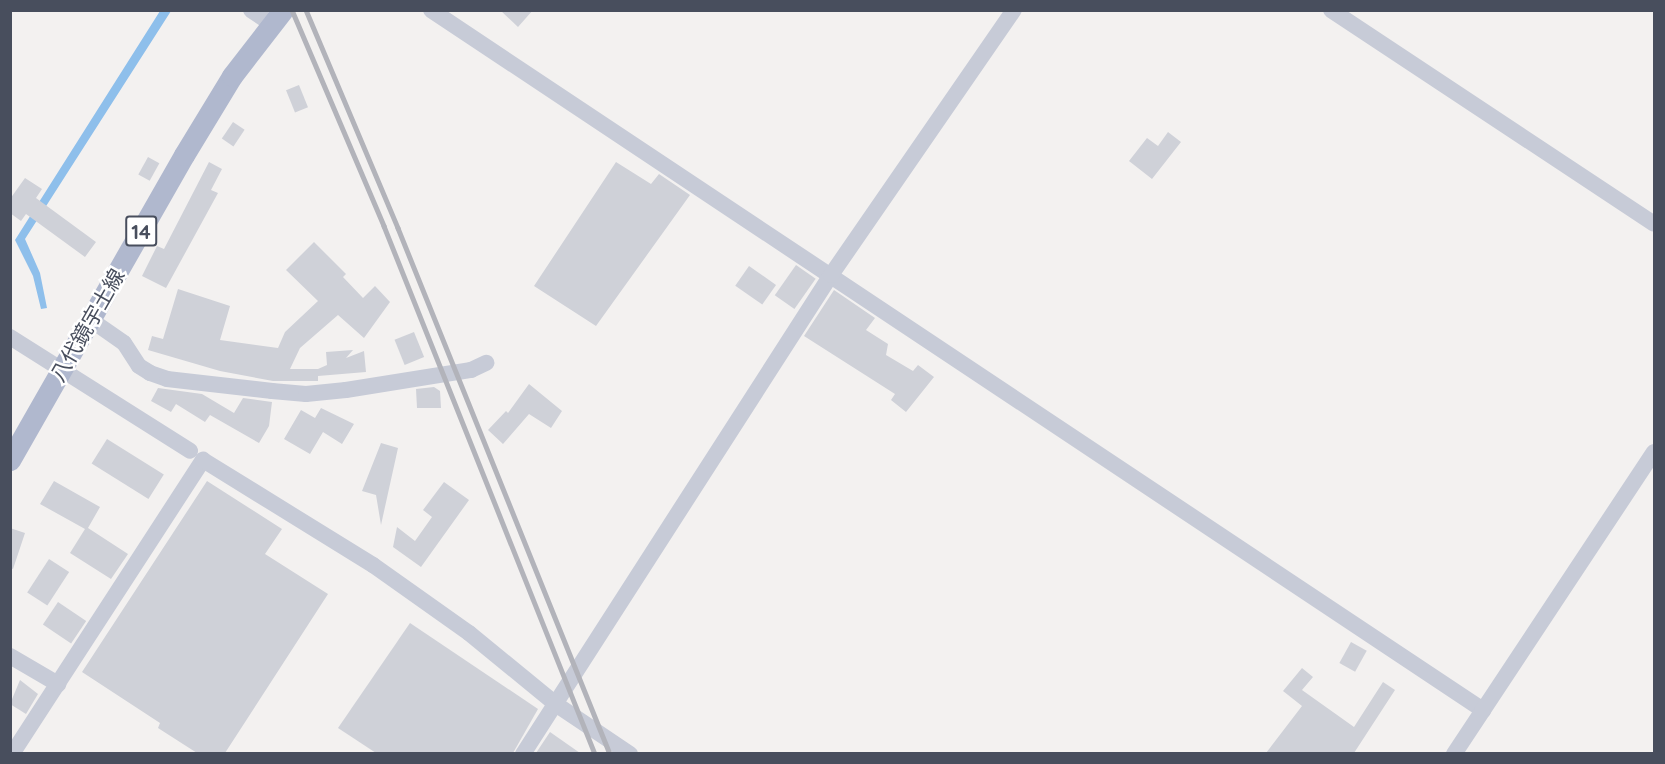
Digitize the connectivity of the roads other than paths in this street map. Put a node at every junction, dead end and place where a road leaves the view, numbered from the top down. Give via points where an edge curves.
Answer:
1 (251, 10) edge
2 (431, 10) edge
3 (1014, 10) edge
4 (1331, 10) edge
5 (276, 17) edge
6 (1654, 224) edge
7 (831, 275) junction
8 (91, 320) junction
9 (10, 337) edge
10 (486, 363) dead end
11 (62, 369) junction
12 (190, 452) dead end
13 (1654, 452) edge
14 (10, 460) edge
15 (10, 656) edge
16 (57, 684) junction
17 (557, 705) junction
18 (1483, 710) junction
19 (12, 753) edge
20 (524, 753) edge
21 (630, 753) edge
22 (1454, 753) edge

1 - 5 street
2 - 7 street
3 - 7 street
4 - 6 street
5 - 8 main road, 八代鏡宇土線 / 14 via 184,155
7 - 17 street
7 - 18 street
8 - 10 street via 124,343 139,366 150,373 167,379 272,391 306,394 346,390 471,370
8 - 11 main road, 八代鏡宇土線 / 14
9 - 11 street
11 - 12 street
11 - 14 main road, 八代鏡宇土線 / 14
13 - 18 street
15 - 16 street
16 - 17 street via 203,460 373,565 469,633
16 - 19 street
17 - 20 street
17 - 21 street
18 - 22 street

